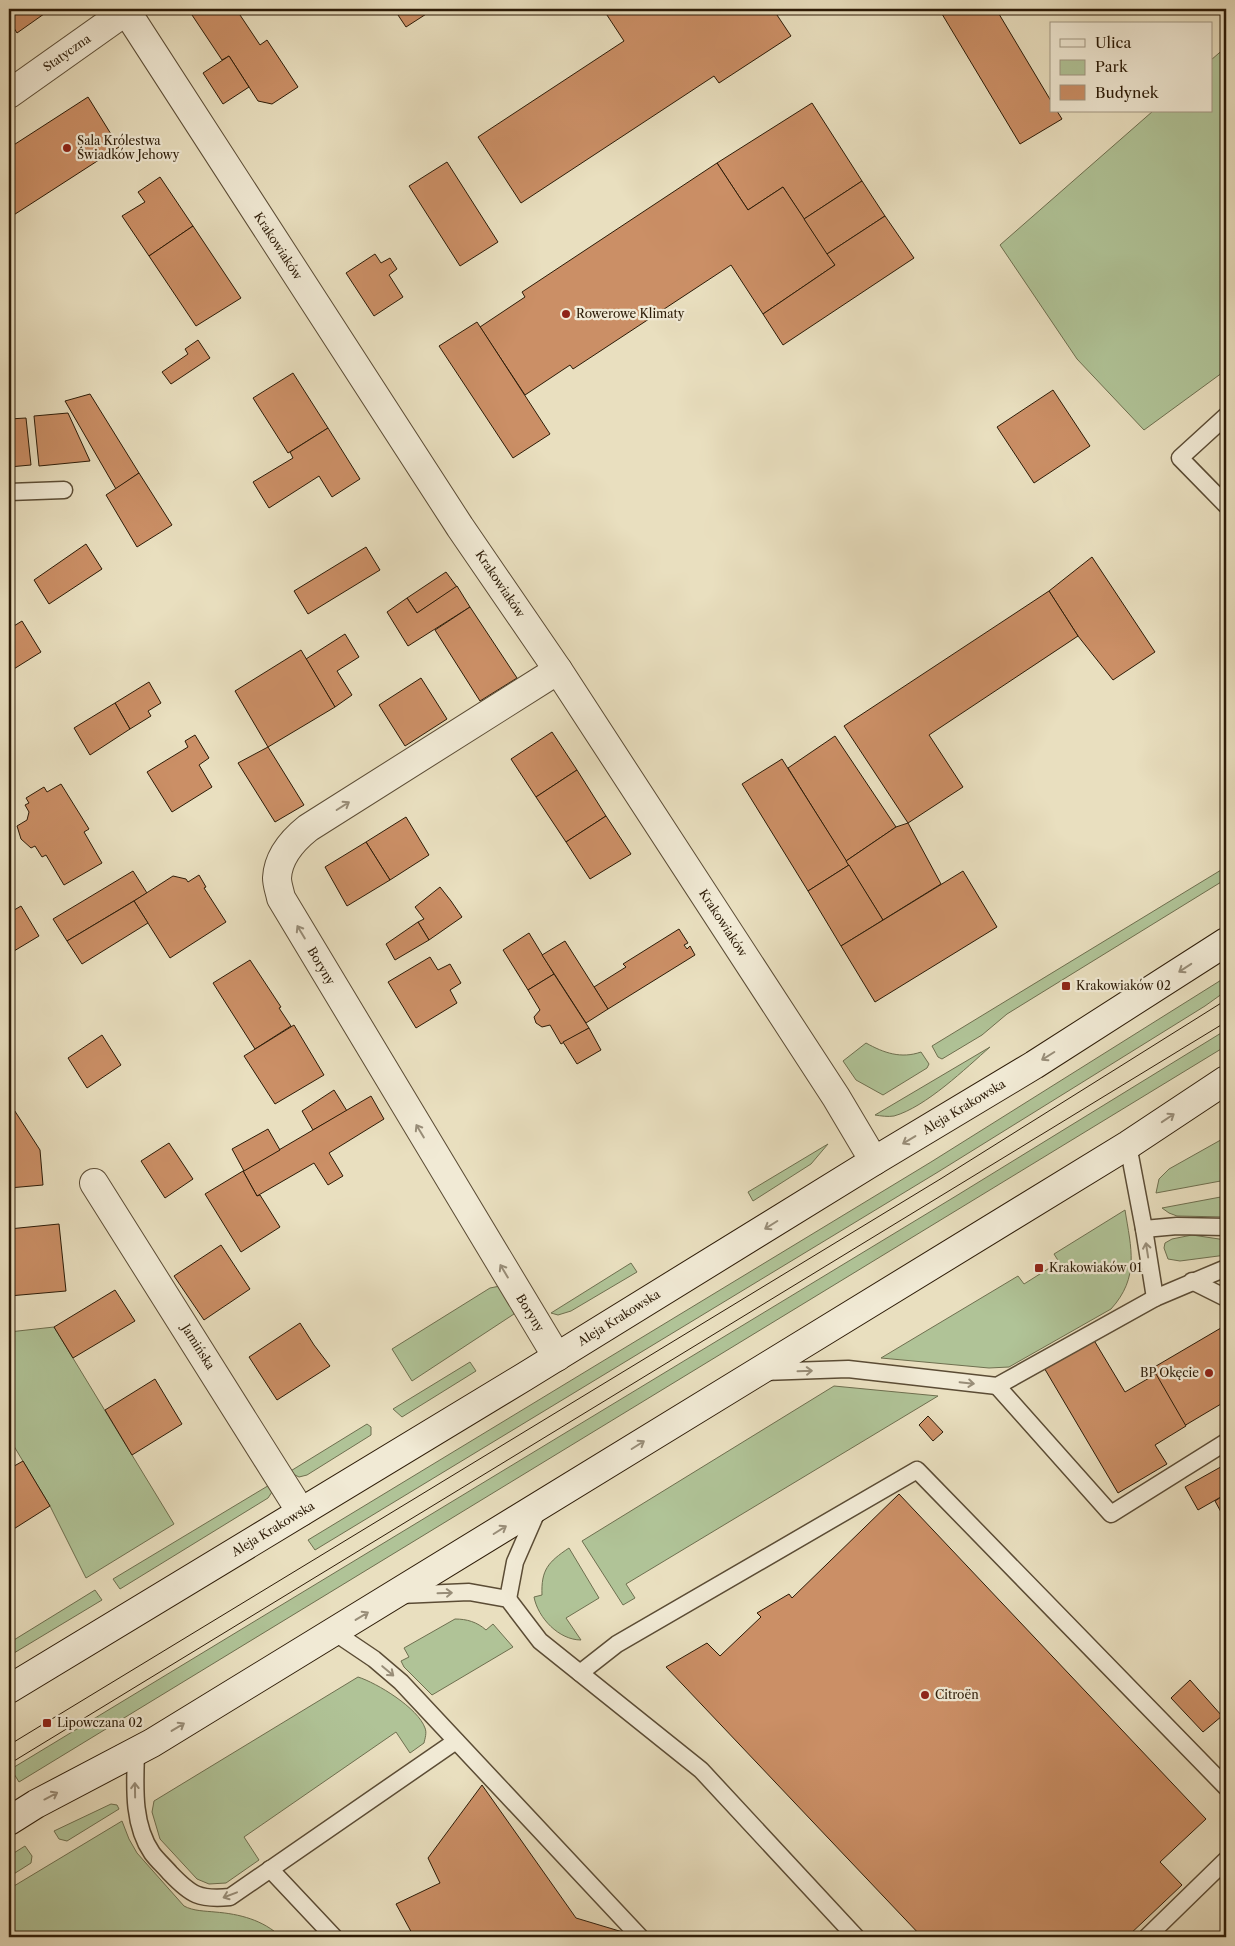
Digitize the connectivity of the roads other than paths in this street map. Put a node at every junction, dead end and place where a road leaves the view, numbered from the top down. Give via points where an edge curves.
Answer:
1 (125, 10) edge
2 (9, 94) edge
3 (1226, 416) edge
4 (64, 490) dead end
5 (9, 492) edge
6 (1226, 505) edge
7 (558, 670) junction
8 (1226, 942) edge
9 (1226, 1080) edge
10 (1128, 1145) junction
11 (874, 1161) junction
12 (94, 1183) dead end
13 (1226, 1228) edge
14 (1144, 1229) junction
15 (1226, 1268) edge
16 (1192, 1281) junction
17 (1155, 1298) junction
18 (1226, 1298) edge
19 (557, 1357) junction
20 (756, 1372) junction
21 (997, 1386) junction
22 (1226, 1442) edge
23 (539, 1506) junction
24 (301, 1512) junction
25 (396, 1595) junction
26 (508, 1599) junction
27 (334, 1632) junction
28 (580, 1673) junction
29 (9, 1689) edge
30 (456, 1741) junction
31 (136, 1752) junction
32 (1226, 1787) edge
33 (9, 1821) edge
34 (1226, 1860) edge
35 (270, 1869) junction
36 (334, 1937) edge
37 (640, 1937) edge
38 (856, 1937) edge
39 (1147, 1937) edge

1 - 2 main road, Statyczna
1 - 7 main road, Krakowiaków via 460,527
3 - 6 lane via 1180,458
4 - 5 lane
7 - 11 main road, Krakowiaków via 836,1097
19 -> 7 main road, Boryny via 281,898 277,877 293,840 308,828
8 -> 11 main road, Aleja Krakowska via 1034,1065
10 -> 9 main road
10 - 14 lane
10 - 20 main road
11 -> 19 main road, Aleja Krakowska
12 - 24 main road, Jamińska
13 - 14 lane via 1177,1226
17 -> 14 lane
15 - 16 lane
16 - 17 lane
16 - 18 lane
17 - 21 lane
19 - 24 main road, Aleja Krakowska
20 -> 21 lane via 848,1370
23 -> 20 main road
21 - 22 lane via 1111,1514
25 -> 23 main road
23 - 26 lane via 515,1562
24 - 29 main road, Aleja Krakowska
25 -> 26 lane via 469,1592
27 -> 25 main road
26 - 28 lane via 540,1641
27 -> 30 lane via 401,1682
31 -> 27 main road
28 - 32 lane via 617,1644 917,1470
28 - 38 lane via 700,1770
30 - 35 lane
30 - 37 lane
33 -> 31 main road
35 -> 31 lane via 230,1898 200,1897 186,1890 152,1852 141,1830 136,1798
34 - 39 lane
35 - 36 lane

